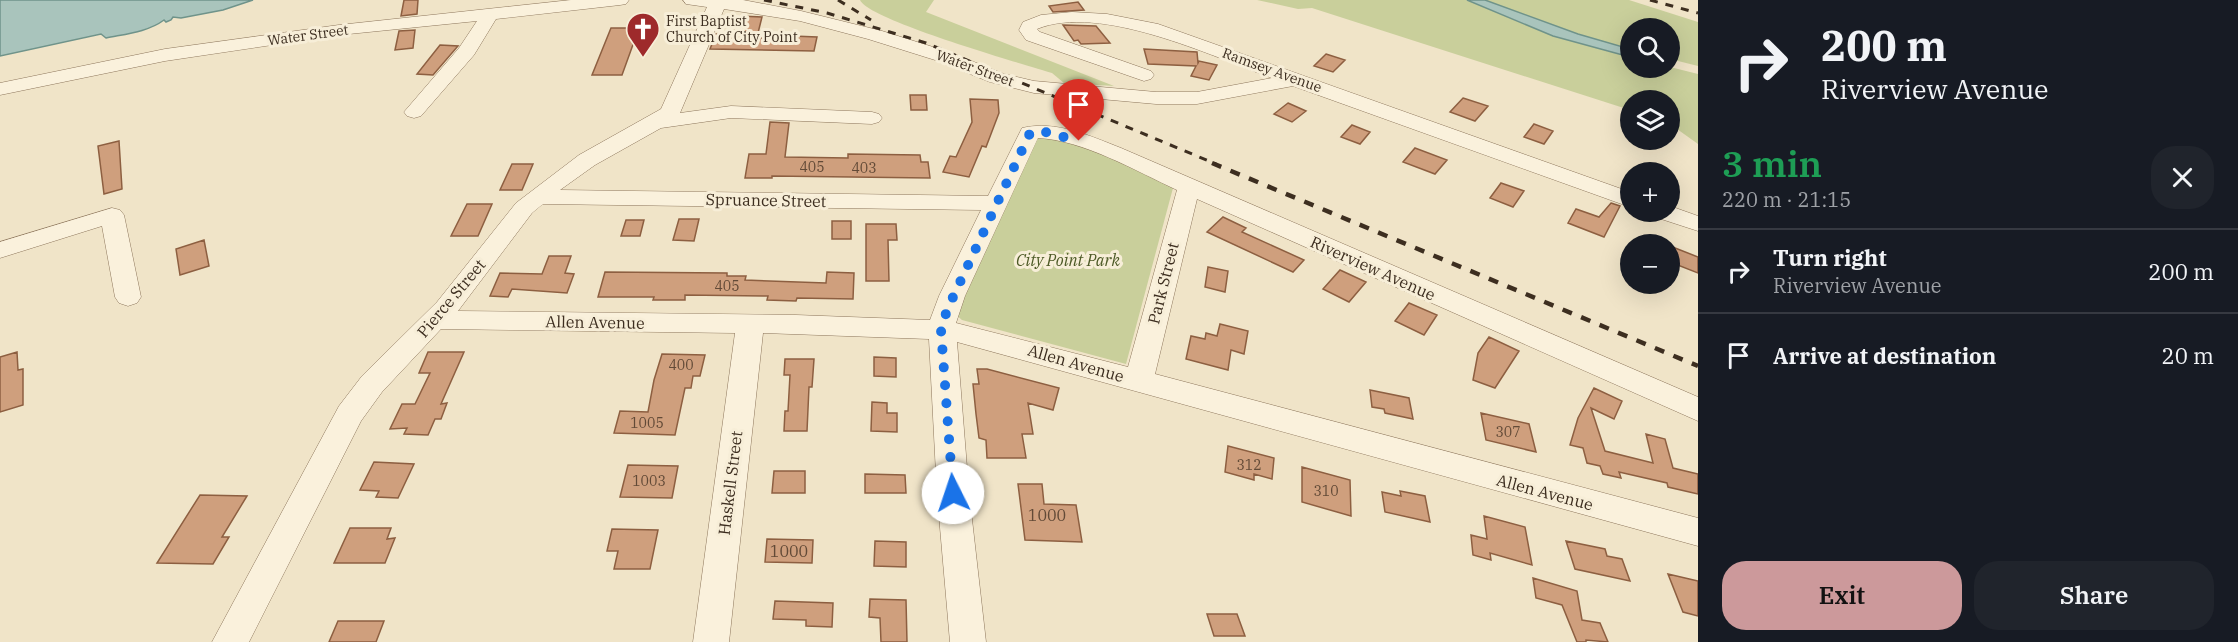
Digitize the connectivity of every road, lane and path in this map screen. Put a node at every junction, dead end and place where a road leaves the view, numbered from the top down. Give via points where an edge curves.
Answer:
1 (620, 0) edge
2 (705, 1) edge
3 (491, 12) junction
4 (1144, 75) dead end
5 (1297, 80) junction
6 (0, 89) edge
7 (414, 112) dead end
8 (872, 118) dead end
9 (656, 122) junction
10 (1189, 186) junction
11 (537, 196) junction
12 (1620, 196) edge
13 (996, 203) junction
14 (1680, 218) edge
15 (1698, 224) edge
16 (0, 250) edge
17 (128, 297) dead end
18 (437, 320) junction
19 (750, 324) junction
20 (941, 330) junction
21 (1138, 381) junction
22 (1698, 410) edge
23 (1698, 532) edge
24 (230, 642) edge
25 (711, 642) edge
26 (968, 642) edge

1 - 3 street, Water Street
2 - 5 street, Water Street via 784,12 875,35 1005,81 1034,87 1197,98
2 - 9 street, Pierce Street via 673,107
3 - 6 street, Water Street via 165,55
3 - 7 street via 467,51
4 - 5 street, Ramsey Avenue via 1033,36 1029,26 1076,18 1135,23
5 - 12 street, Ramsey Avenue
8 - 9 street via 731,112
9 - 11 street, Pierce Street via 587,160
10 - 13 street, Riverview Avenue via 1092,145 1045,132 1030,133
10 - 21 street, Park Street
10 - 22 street, Riverview Avenue
11 - 13 street, Spruance Street
11 - 18 street, Pierce Street
13 - 20 street via 952,296
14 - 15 street
16 - 17 street via 112,215
18 - 19 street, Allen Avenue
18 - 24 street, Pierce Street via 372,384 350,414
19 - 20 street, Allen Avenue
19 - 25 street, Haskell Street
20 - 21 street, Allen Avenue via 1014,345
20 - 26 street
21 - 23 street, Allen Avenue

